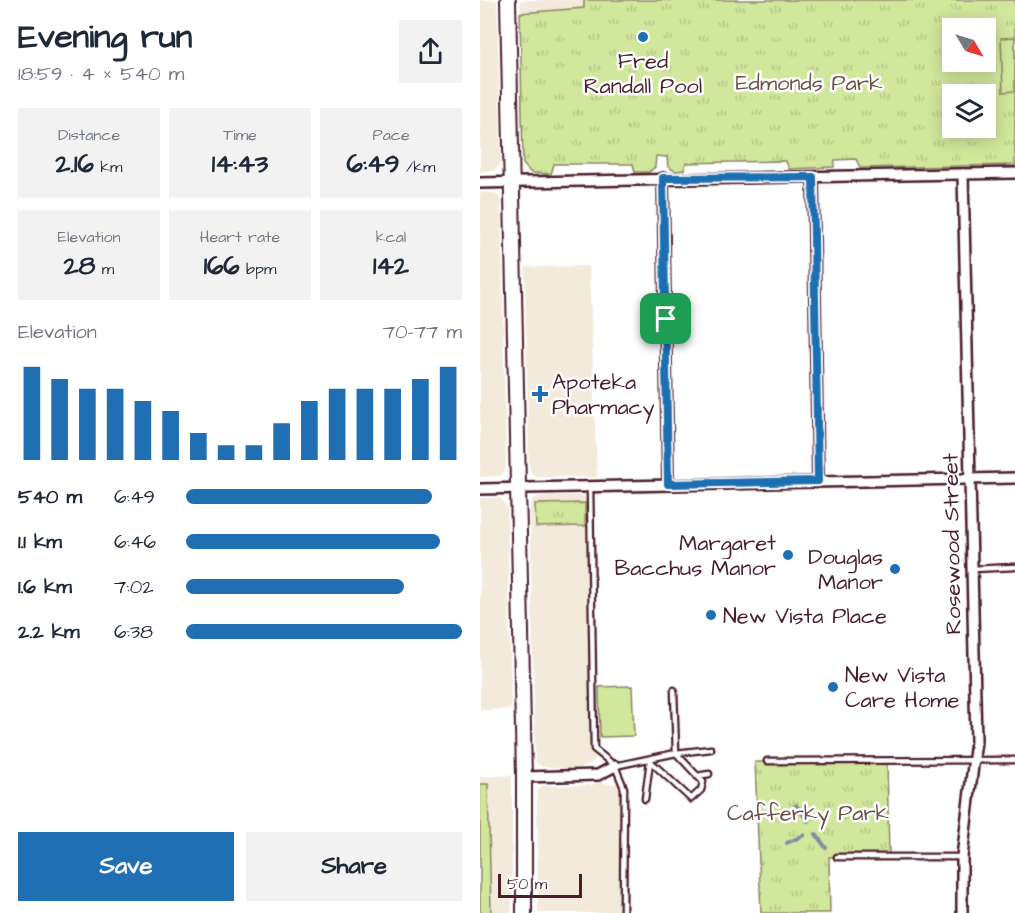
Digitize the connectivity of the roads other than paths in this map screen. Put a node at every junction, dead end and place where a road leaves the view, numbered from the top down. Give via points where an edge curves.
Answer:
1 (508, 0) edge
2 (1015, 173) edge
3 (963, 174) junction
4 (813, 177) junction
5 (663, 178) junction
6 (511, 182) junction
7 (480, 183) edge
8 (970, 478) junction
9 (1015, 478) edge
10 (818, 481) junction
11 (668, 484) junction
12 (590, 486) junction
13 (517, 488) junction
14 (480, 489) edge
15 (1015, 567) edge
16 (971, 569) junction
17 (674, 690) dead end
18 (711, 749) dead end
19 (676, 753) junction
20 (974, 759) junction
21 (650, 760) junction
22 (1015, 760) edge
23 (767, 761) dead end
24 (615, 766) junction
25 (709, 774) dead end
26 (697, 776) junction
27 (524, 777) junction
28 (645, 799) dead end
29 (962, 857) junction
30 (837, 858) dead end
31 (524, 913) edge
32 (623, 913) edge
33 (962, 913) edge

1 - 6 street
2 - 3 street
3 - 4 street
3 - 8 street, Rosewood Street
4 - 5 street
4 - 10 street
5 - 6 street
5 - 11 street
6 - 7 street
6 - 13 street
8 - 9 street
8 - 10 street
8 - 16 street, Rosewood Street
10 - 11 street
11 - 12 street
12 - 13 street
12 - 24 lane via 594,749
13 - 14 street
13 - 27 street
15 - 16 lane
16 - 20 street, Rosewood Street
17 - 19 lane
18 - 19 lane
19 - 21 lane
19 - 26 lane
20 - 22 lane
20 - 23 lane
20 - 29 street, Rosewood Street
21 - 24 lane
21 - 26 lane via 691,799 703,783
21 - 28 lane
24 - 27 street via 598,775
24 - 32 lane via 624,788
25 - 26 lane
27 - 31 street
29 - 30 lane
29 - 33 street, Rosewood Street

